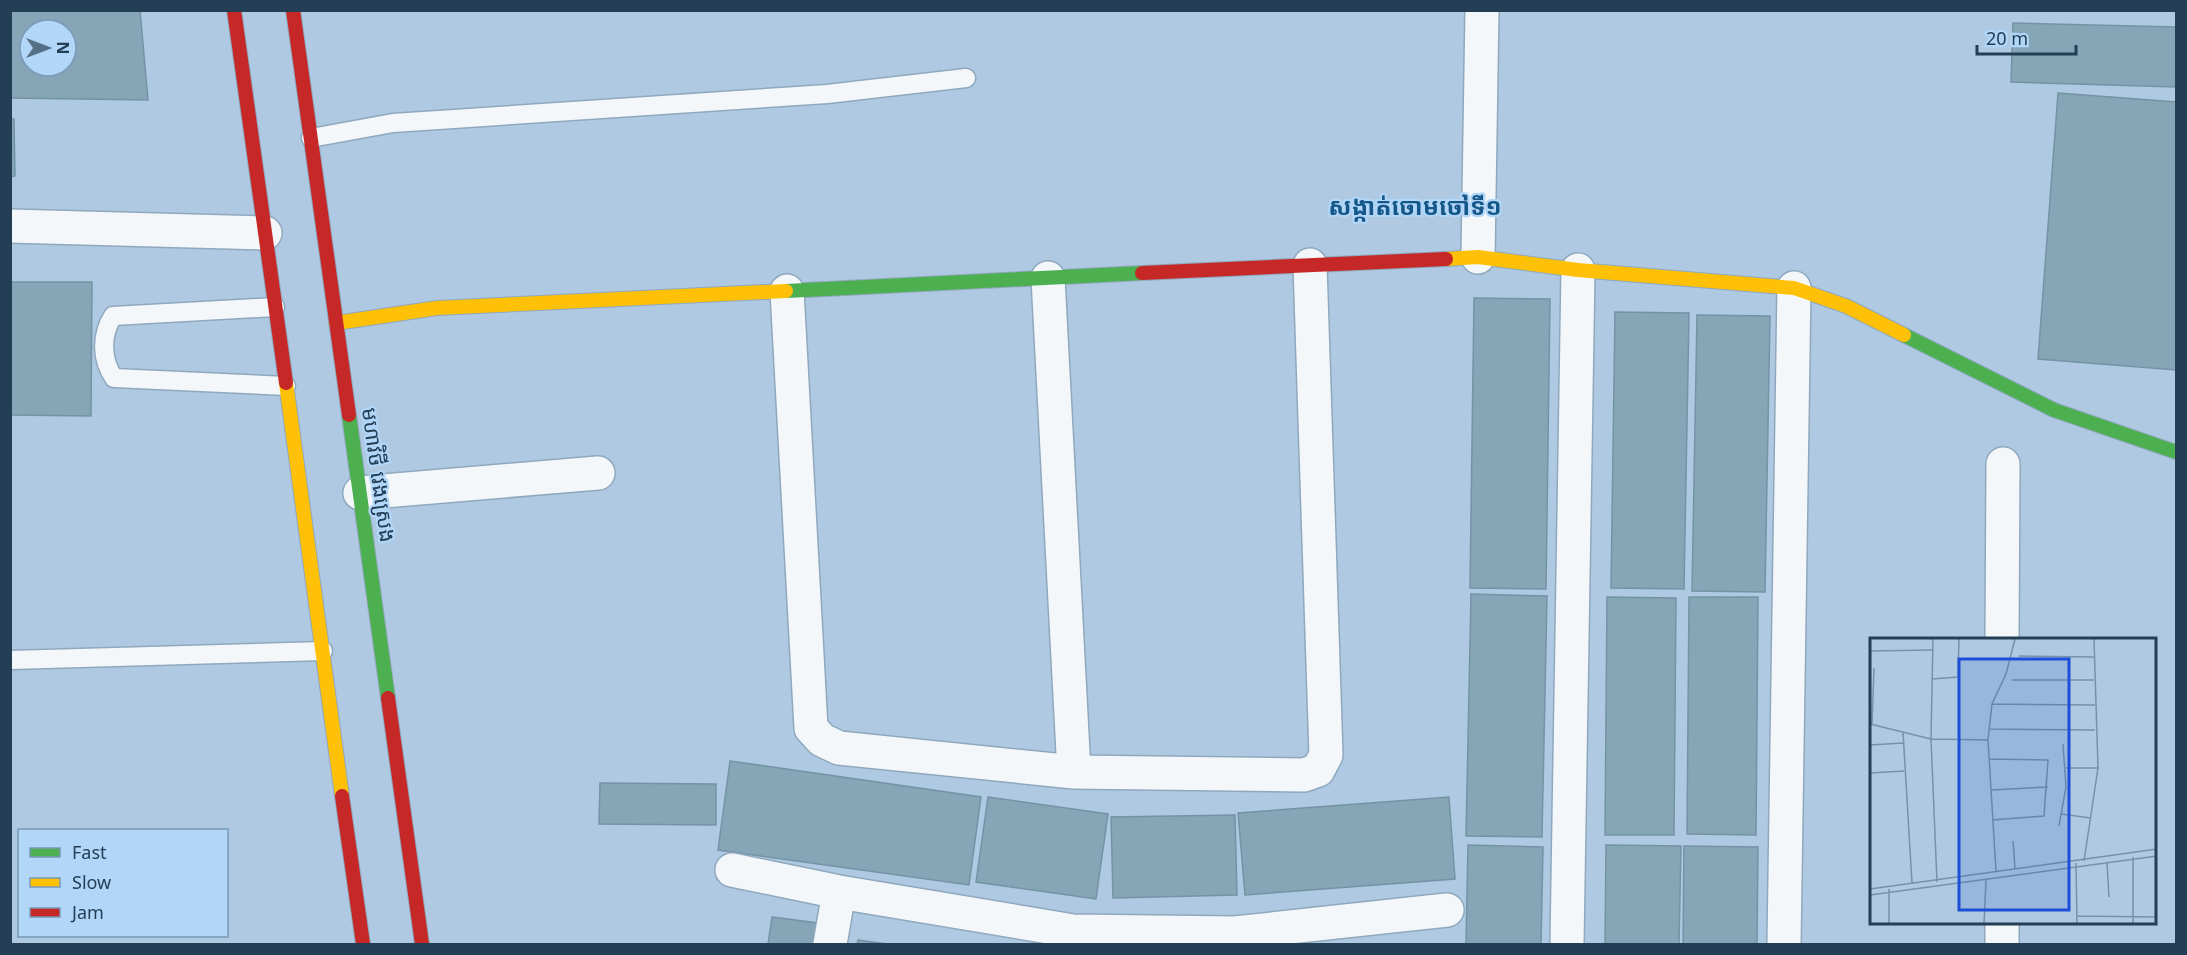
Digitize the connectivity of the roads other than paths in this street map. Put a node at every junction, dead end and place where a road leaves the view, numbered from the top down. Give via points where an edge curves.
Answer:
1 (234, 10) edge
2 (293, 10) edge
3 (1482, 10) edge
4 (966, 78) dead end
5 (311, 138) junction
6 (10, 226) edge
7 (266, 233) junction
8 (1478, 257) junction
9 (1310, 265) junction
10 (1578, 270) junction
11 (1048, 278) junction
12 (1794, 288) junction
13 (787, 291) junction
14 (275, 308) junction
15 (336, 323) junction
16 (286, 386) junction
17 (2176, 452) edge
18 (2003, 464) dead end
19 (598, 473) dead end
20 (360, 493) junction
21 (2002, 638) edge
22 (323, 651) junction
23 (10, 660) edge
24 (1074, 772) junction
25 (732, 870) dead end
26 (839, 892) junction
27 (1448, 910) dead end
28 (2002, 925) edge
29 (1235, 939) edge
30 (363, 945) edge
31 (422, 945) edge
32 (830, 945) edge
33 (1567, 945) edge
34 (1784, 945) edge
35 (2002, 945) edge

1 - 7 main road
2 - 5 main road, មហាវិថី វេងស្រេង
3 - 8 street
4 - 5 lane via 827,94 393,123
5 - 15 main road, មហាវិថី វេងស្រេង
6 - 7 street
7 - 14 main road
8 - 9 main road
8 - 10 main road
9 - 11 main road
9 - 24 street via 1326,755 1318,770 1304,775
10 - 12 main road
10 - 33 street
11 - 13 main road
11 - 24 street
12 - 17 main road via 1845,306 2054,410
12 - 34 street
13 - 15 main road via 437,308
13 - 24 street via 811,728 822,740 839,748
14 - 16 main road
14 - 16 lane via 113,316 105,329 105,364 114,378
15 - 20 main road, មហាវិថី វេងស្រេង
16 - 22 main road
18 - 21 street
19 - 20 street
20 - 31 main road, មហាវិថី វេងស្រេង
22 - 23 lane
22 - 30 main road
25 - 26 street
26 - 29 street via 1073,931
26 - 32 street
27 - 29 street
28 - 35 street

